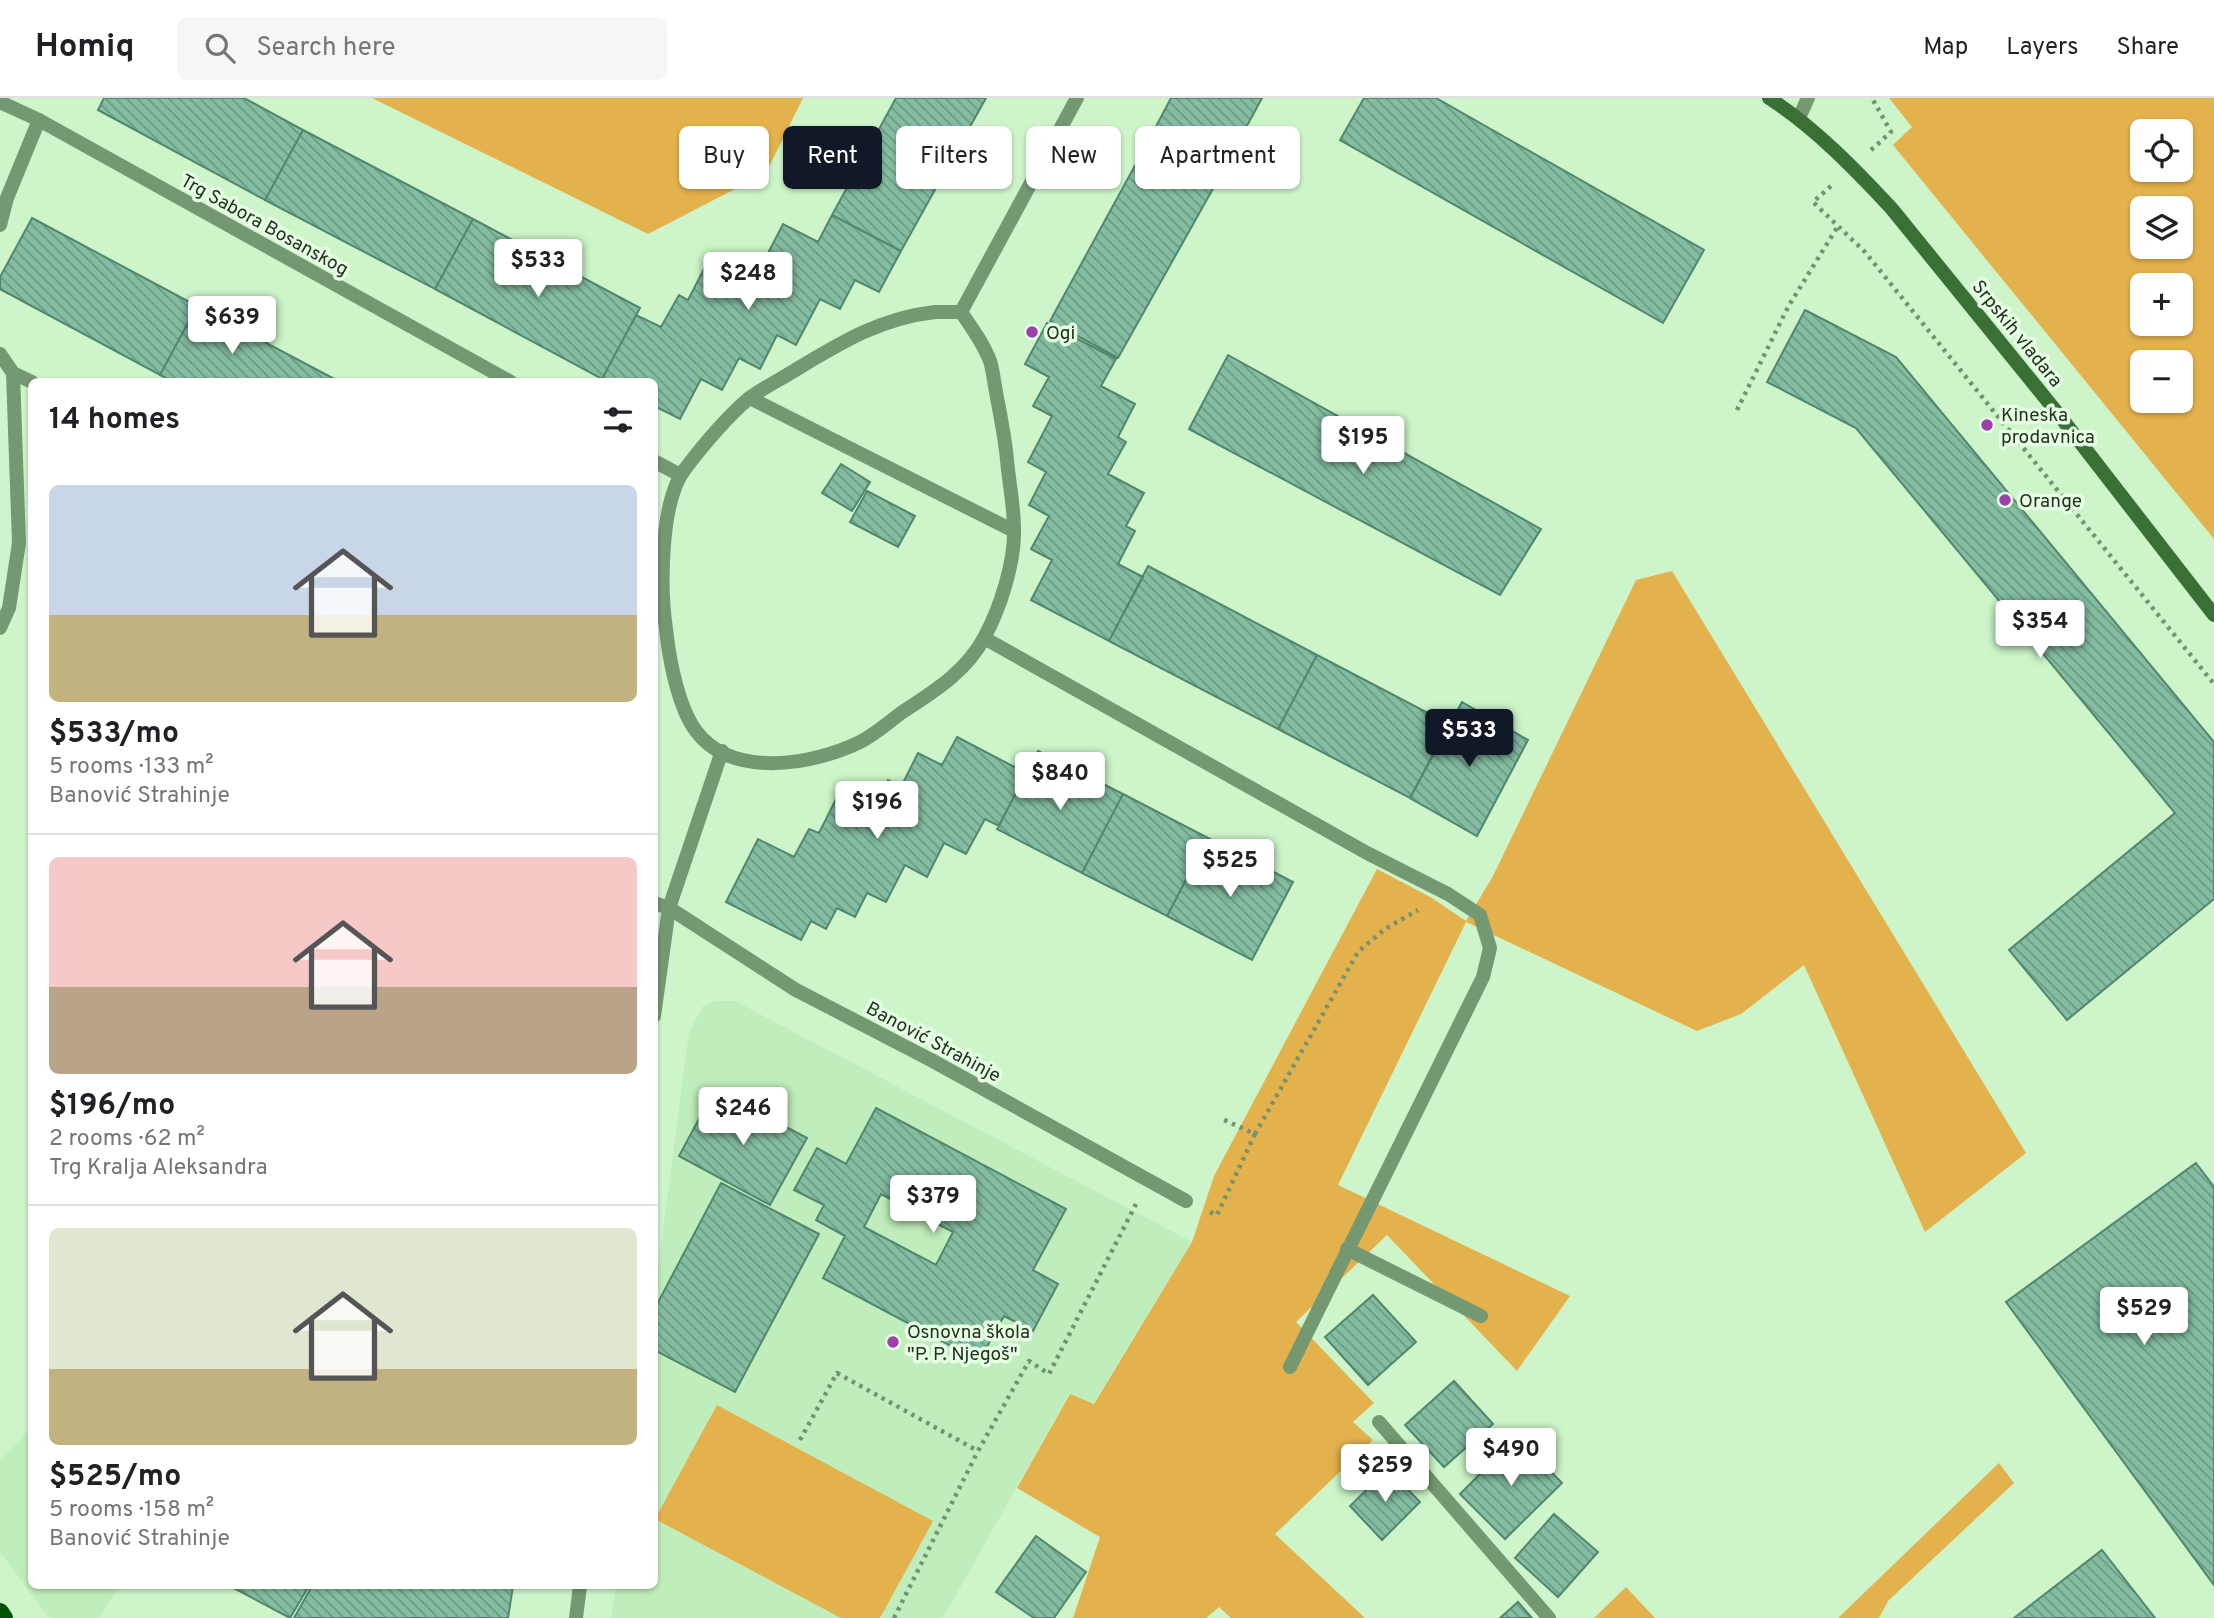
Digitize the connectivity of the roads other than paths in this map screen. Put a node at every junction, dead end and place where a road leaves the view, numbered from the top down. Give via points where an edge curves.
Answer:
1 (1077, 98) edge
2 (1769, 98) edge
3 (1808, 98) edge
4 (0, 102) edge
5 (1799, 118) junction
6 (38, 120) junction
7 (0, 225) edge
8 (961, 312) junction
9 (0, 354) edge
10 (13, 373) junction
11 (504, 378) edge
12 (28, 380) edge
13 (750, 398) junction
14 (658, 463) edge
15 (680, 475) junction
16 (1014, 531) junction
17 (2214, 615) edge
18 (0, 628) edge
19 (984, 638) junction
20 (722, 751) junction
21 (662, 906) edge
22 (658, 961) edge
23 (1186, 1201) road end
24 (1347, 1250) junction
25 (1481, 1316) dead end
26 (1290, 1367) dead end
27 (1379, 1422) dead end
28 (580, 1589) edge
29 (0, 1612) edge
30 (4, 1618) edge
31 (576, 1618) edge
32 (1549, 1618) edge

1 - 8 street
2 - 5 street, Srpskih vladara
3 - 5 street
4 - 6 street, Trg Sabora Bosanskog
5 - 17 street, Srpskih vladara via 1892,209
6 - 7 street
6 - 11 street, Trg Sabora Bosanskog
8 - 13 street via 909,315 875,326 847,338
8 - 16 street via 990,362 1005,439
9 - 10 street
10 - 12 street
10 - 18 street via 19,543 9,608
13 - 15 street
13 - 16 street
14 - 15 street
15 - 20 street via 665,523 664,616 670,662 695,730
16 - 19 street via 1006,585
19 - 20 street via 960,671 861,742 780,764 752,763
19 - 24 street via 1480,915 1490,948 1483,977
20 - 21 street
21 - 22 street
21 - 23 street, Banović Strahinje via 796,990
24 - 25 street
24 - 26 street
27 - 32 street
28 - 31 street
29 - 30 main road

